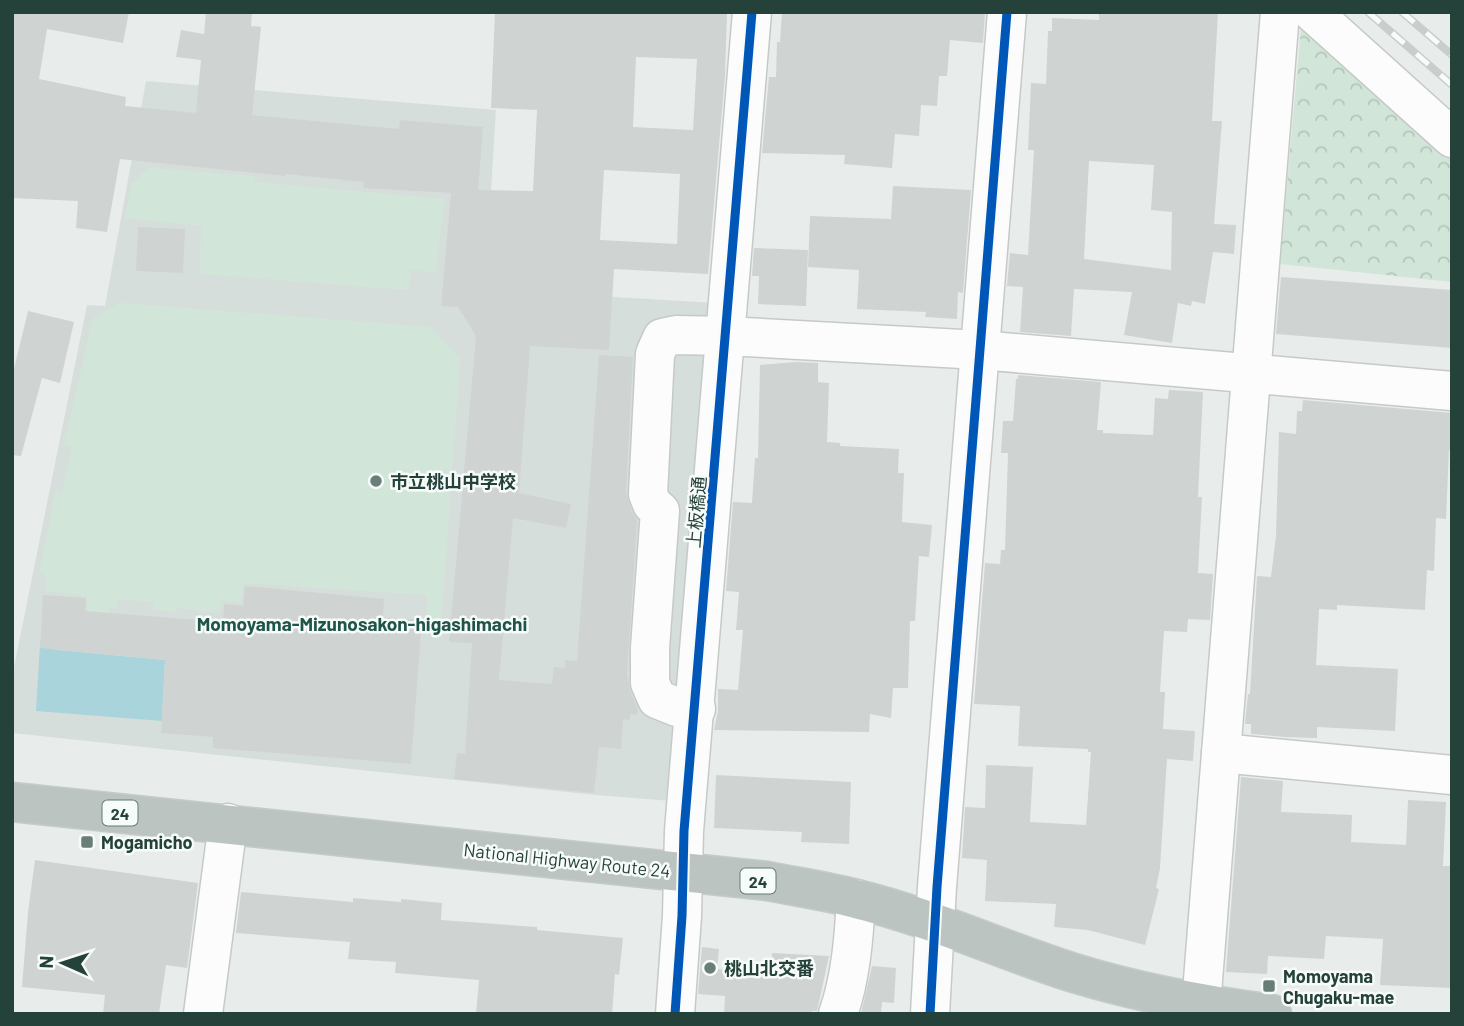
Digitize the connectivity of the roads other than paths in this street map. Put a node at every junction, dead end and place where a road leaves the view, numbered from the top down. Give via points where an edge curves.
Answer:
1 (752, 12) edge
2 (1007, 12) edge
3 (1280, 12) edge
4 (1312, 12) edge
5 (1452, 138) edge
6 (727, 336) junction
7 (980, 350) junction
8 (1253, 374) junction
9 (1452, 391) edge
10 (696, 709) junction
11 (1221, 754) junction
12 (1452, 775) edge
13 (12, 802) edge
14 (228, 823) junction
15 (684, 873) junction
16 (856, 899) junction
17 (936, 924) junction
18 (1151, 1004) edge
19 (1201, 1005) junction
20 (203, 1014) edge
21 (675, 1014) edge
22 (838, 1014) edge
23 (930, 1014) edge
24 (1272, 1014) edge

1 - 6 street, 上板橋通
2 - 7 street
3 - 8 street
4 - 5 street
6 - 7 street
6 - 10 street, 上板橋通
6 - 10 street via 662,338 655,354 648,494 660,511 650,683 657,699
7 - 8 street
7 - 17 street
8 - 9 street
8 - 11 street
10 - 15 street, 上板橋通
11 - 12 street
11 - 19 street
13 - 14 highway, National Highway Route 24 / 24
14 - 15 highway, National Highway Route 24 / 24
14 - 20 street
15 - 16 highway, National Highway Route 24 / 24 via 767,881
15 - 21 street, 上板橋通
16 - 17 highway, National Highway Route 24 / 24
16 - 22 street
17 - 18 highway, National Highway Route 24 / 24
17 - 23 street
18 - 19 highway, National Highway Route 24 / 24
19 - 24 highway, National Highway Route 24 / 24

